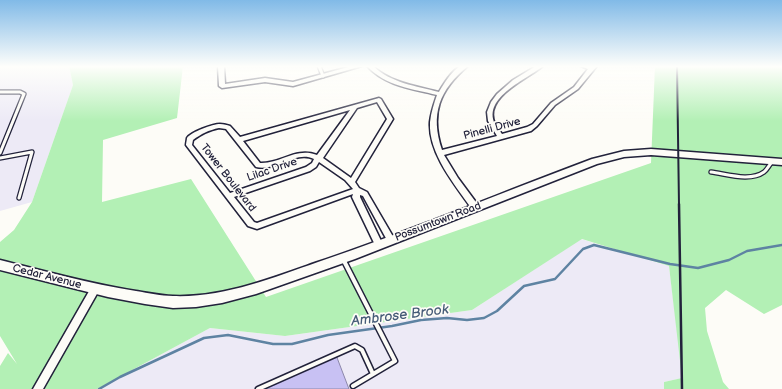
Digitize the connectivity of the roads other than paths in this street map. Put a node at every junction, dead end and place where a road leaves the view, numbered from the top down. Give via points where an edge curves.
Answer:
1 (222, 84) edge
2 (235, 84) edge
3 (405, 84) edge
4 (447, 84) edge
5 (511, 84) edge
6 (579, 84) edge
7 (0, 92) edge
8 (441, 94) junction
9 (355, 106) junction
10 (501, 137) junction
11 (238, 140) junction
12 (0, 152) edge
13 (441, 153) junction
14 (0, 158) edge
15 (318, 159) junction
16 (777, 162) edge
17 (711, 172) dead end
18 (352, 181) junction
19 (356, 190) junction
20 (228, 196) junction
21 (19, 198) dead end
22 (475, 207) junction
23 (391, 240) junction
24 (379, 245) junction
25 (343, 259) junction
26 (0, 265) edge
27 (95, 288) junction
28 (373, 374) junction
29 (353, 386) dead end
30 (38, 389) edge
31 (258, 389) edge

1 - 2 street
3 - 8 street
4 - 8 street
5 - 10 street via 502,90 491,110 491,121
6 - 10 street, Pinelli Drive via 553,104 535,125
7 - 12 lane via 24,94
8 - 13 street via 432,126
9 - 11 street
9 - 15 street, Lilac Drive
9 - 18 street via 379,100 390,120
10 - 13 street, Pinelli Drive
11 - 15 street, Tower Boulevard via 258,165 275,164 307,154
11 - 20 street, Tower Boulevard via 228,127 219,126 196,135 190,140 189,145
13 - 22 street via 453,176
14 - 21 lane via 32,152
15 - 18 street, Tower Boulevard
15 - 20 street, Lilac Drive via 308,169
16 - 17 lane via 757,174 741,176
16 - 22 main road, Possumtown Road via 668,152 624,154 595,160
18 - 19 street
19 - 20 street, Tower Boulevard via 256,226 251,224
19 - 23 street via 365,194
19 - 24 street via 356,197
22 - 23 main road, Possumtown Road
23 - 24 main road, Possumtown Road
24 - 25 main road, Possumtown Road
25 - 27 main road, Possumtown Road via 256,289 196,301 173,302
25 - 28 lane via 394,361
26 - 27 main road, Cedar Avenue
27 - 30 street
28 - 29 lane
28 - 31 lane via 362,350 355,346

